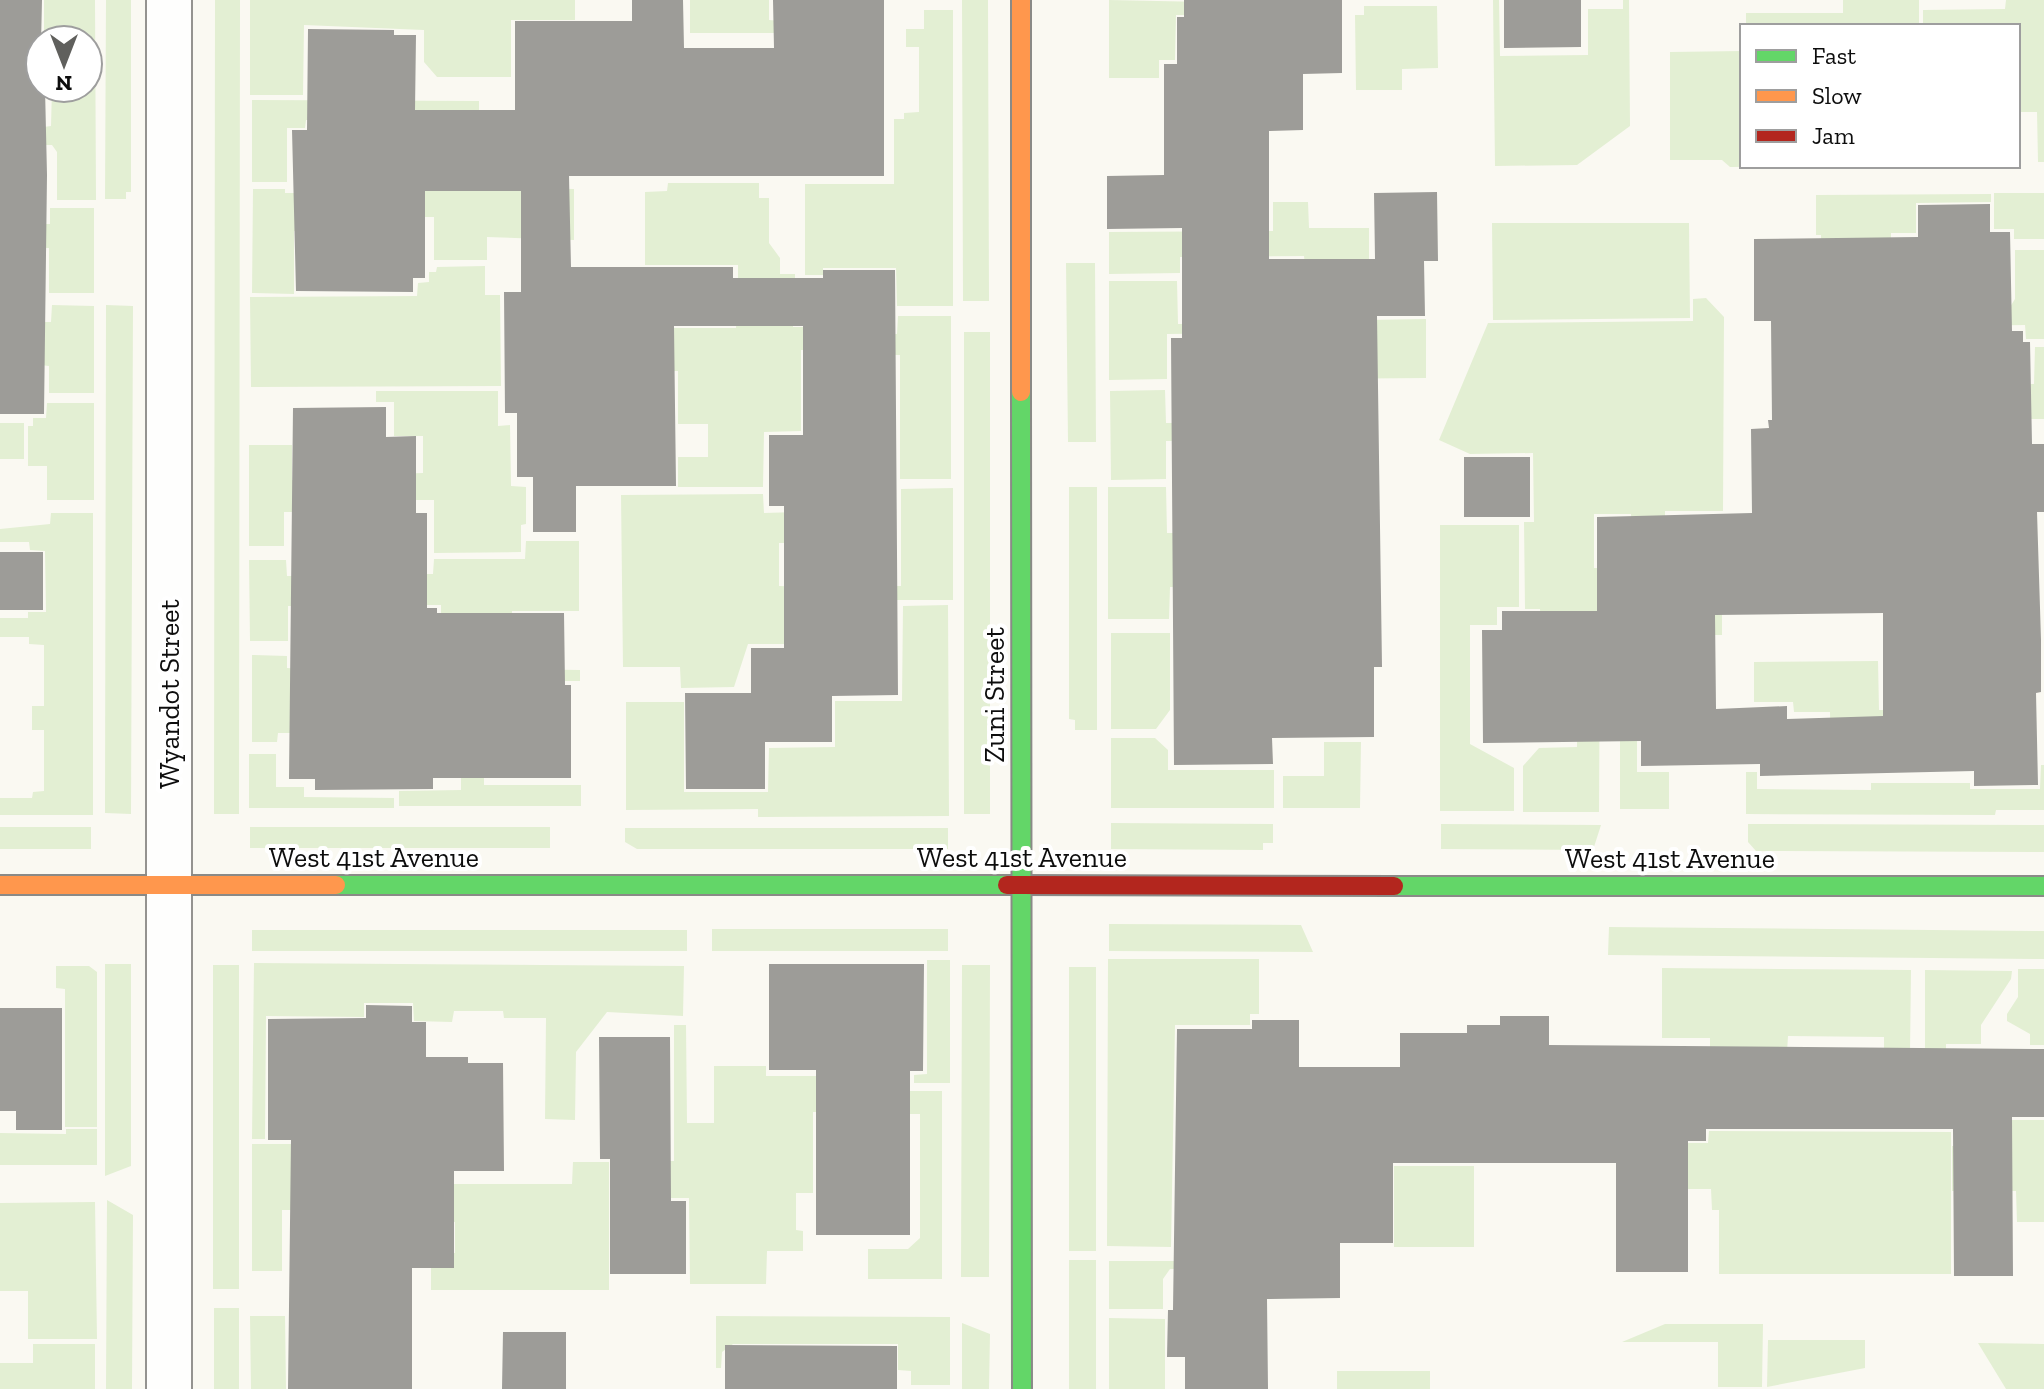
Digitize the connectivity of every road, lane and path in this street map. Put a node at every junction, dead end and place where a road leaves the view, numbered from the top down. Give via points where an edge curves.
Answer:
1 (169, 0) edge
2 (1021, 0) edge
3 (0, 885) edge
4 (169, 885) junction
5 (1022, 885) junction
6 (2044, 886) edge
7 (169, 1389) edge
8 (1022, 1389) edge

1 - 4 street, Wyandot Street
2 - 5 street, Zuni Street
3 - 4 street, West 41st Avenue
4 - 5 street, West 41st Avenue
4 - 7 street, Wyandot Street
5 - 6 street, West 41st Avenue
5 - 8 street, Zuni Street

